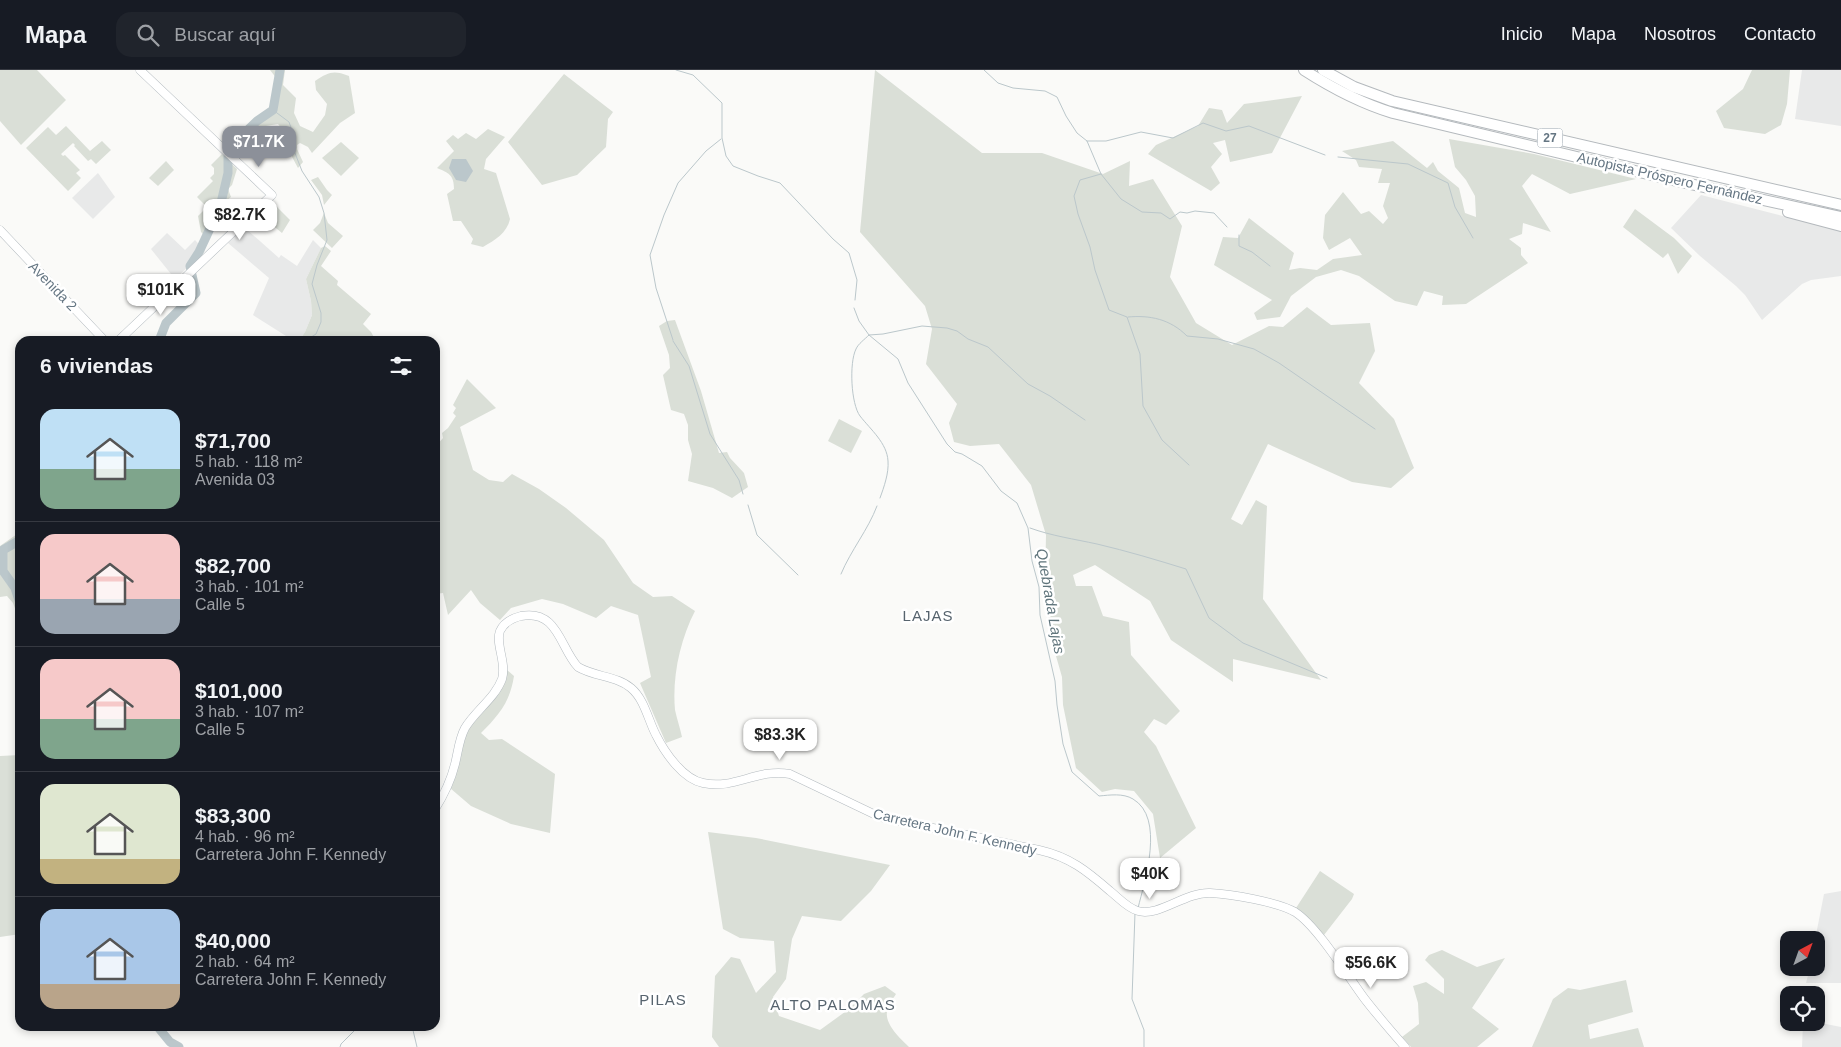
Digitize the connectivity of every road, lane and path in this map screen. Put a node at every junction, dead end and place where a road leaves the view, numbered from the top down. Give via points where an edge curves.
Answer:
1 (140, 70) edge
2 (1304, 70) edge
3 (1323, 70) edge
4 (1681, 182) junction
5 (1782, 191) junction
6 (1841, 200) edge
7 (1841, 204) edge
8 (1841, 217) edge
9 (1841, 226) edge
10 (0, 230) edge
11 (100, 336) edge
12 (123, 336) edge
13 (440, 800) edge
14 (1405, 1047) edge

1 - 12 main road via 272,196
2 - 4 highway, Autopista Próspero Fernández / 27 via 1348,96 1393,113
3 - 5 highway, Autopista Próspero Fernández / 27 via 1354,87 1392,101
4 - 8 highway, Autopista Próspero Fernández / 27
4 - 9 highway
5 - 6 highway
5 - 7 highway, Autopista Próspero Fernández / 27
10 - 11 main road, Avenida 2
13 - 14 main road, Carretera John F. Kennedy via 447,788 464,729 502,679 500,631 513,618 534,615 551,624 578,667 622,682 636,693 668,754 687,775 700,783 720,785 766,773 790,774 880,818 1063,857 1137,911 1161,909 1201,893 1277,905 1294,912 1311,928

